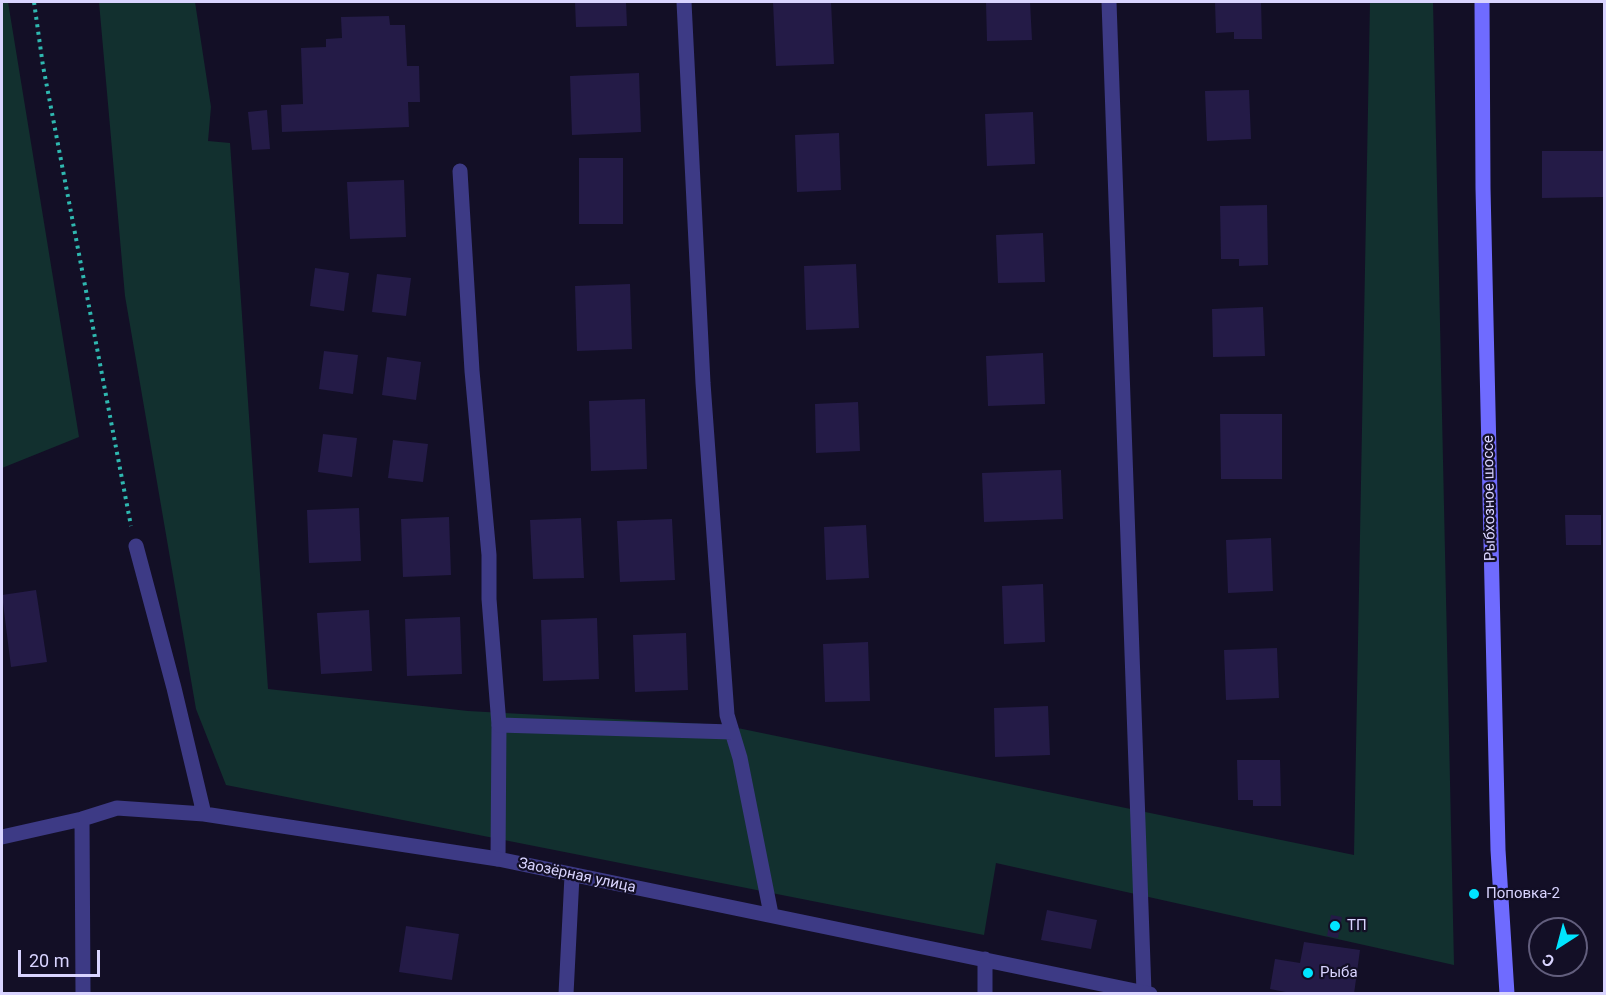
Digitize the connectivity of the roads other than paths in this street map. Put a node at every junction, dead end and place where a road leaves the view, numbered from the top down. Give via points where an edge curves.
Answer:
1 (684, 2) edge
2 (1109, 2) edge
3 (1482, 2) edge
4 (460, 171) dead end
5 (136, 546) road end
6 (499, 724) junction
7 (732, 732) junction
8 (204, 814) junction
9 (82, 819) junction
10 (2, 837) edge
11 (498, 859) junction
12 (572, 876) junction
13 (771, 914) junction
14 (985, 959) junction
15 (83, 993) edge
16 (566, 993) edge
17 (985, 993) edge
18 (1147, 993) edge
19 (1507, 993) edge

1 - 7 street via 703,383 727,715
2 - 18 street
3 - 19 street, Рыбхозное шоссе via 1498,850
4 - 6 street
5 - 8 street
6 - 7 street
6 - 11 street
7 - 13 street
8 - 9 street, Заозёрная улица via 117,808
8 - 11 street, Заозёрная улица
9 - 10 street, Заозёрная улица
9 - 15 street
11 - 12 street, Заозёрная улица
12 - 13 street, Заозёрная улица
12 - 16 street
13 - 14 street, Заозёрная улица
14 - 17 street
14 - 18 street, Заозёрная улица

